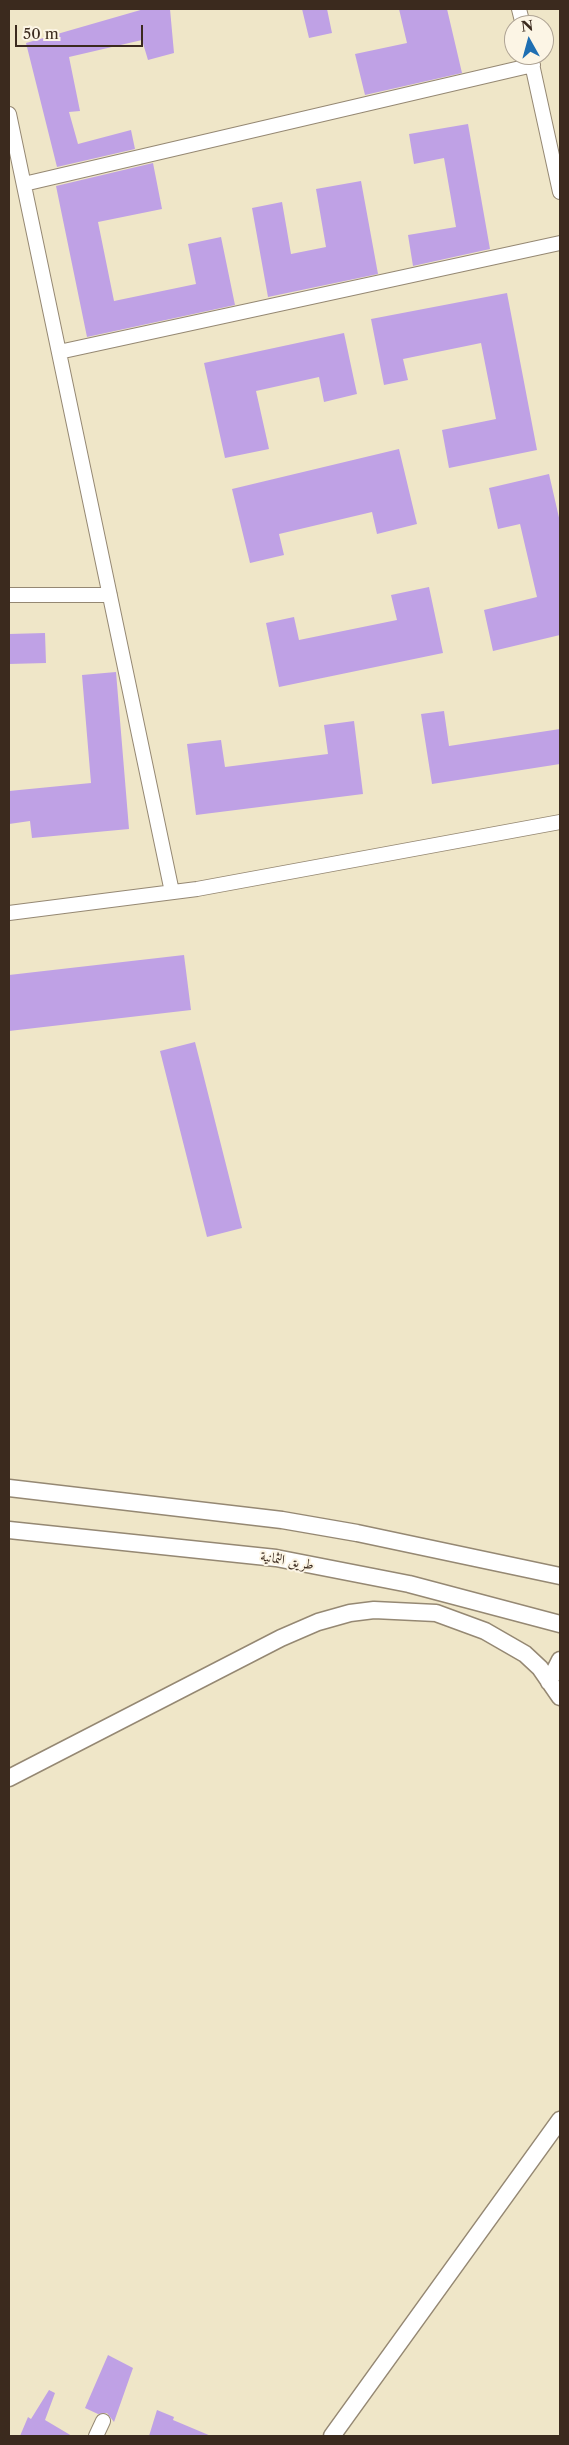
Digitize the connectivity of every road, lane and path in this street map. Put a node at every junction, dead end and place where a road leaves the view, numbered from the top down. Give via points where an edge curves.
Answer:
1 (512, 65) edge
2 (533, 65) edge
3 (9, 114) edge
4 (24, 184) junction
5 (560, 192) edge
6 (560, 243) edge
7 (59, 352) junction
8 (9, 595) edge
9 (110, 595) junction
10 (560, 822) edge
11 (172, 892) junction
12 (9, 913) edge
13 (9, 1488) edge
14 (9, 1530) edge
15 (560, 1576) edge
16 (560, 1624) edge
17 (560, 1660) edge
18 (549, 1682) junction
19 (560, 1697) edge
20 (9, 1778) edge
21 (560, 2120) edge
22 (103, 2421) dead end
23 (96, 2436) edge
24 (332, 2436) edge

1 - 4 street
2 - 5 street
3 - 4 street
4 - 7 street
6 - 7 street
7 - 9 street
8 - 9 street
9 - 11 street
10 - 11 street
11 - 12 street
13 - 15 street via 291,1522
14 - 16 street, طريق الثمانية via 276,1558 410,1584
17 - 18 street
18 - 19 street
18 - 20 street via 525,1654 485,1631 457,1620 436,1613 402,1610 350,1613 281,1638
21 - 24 street
22 - 23 street

